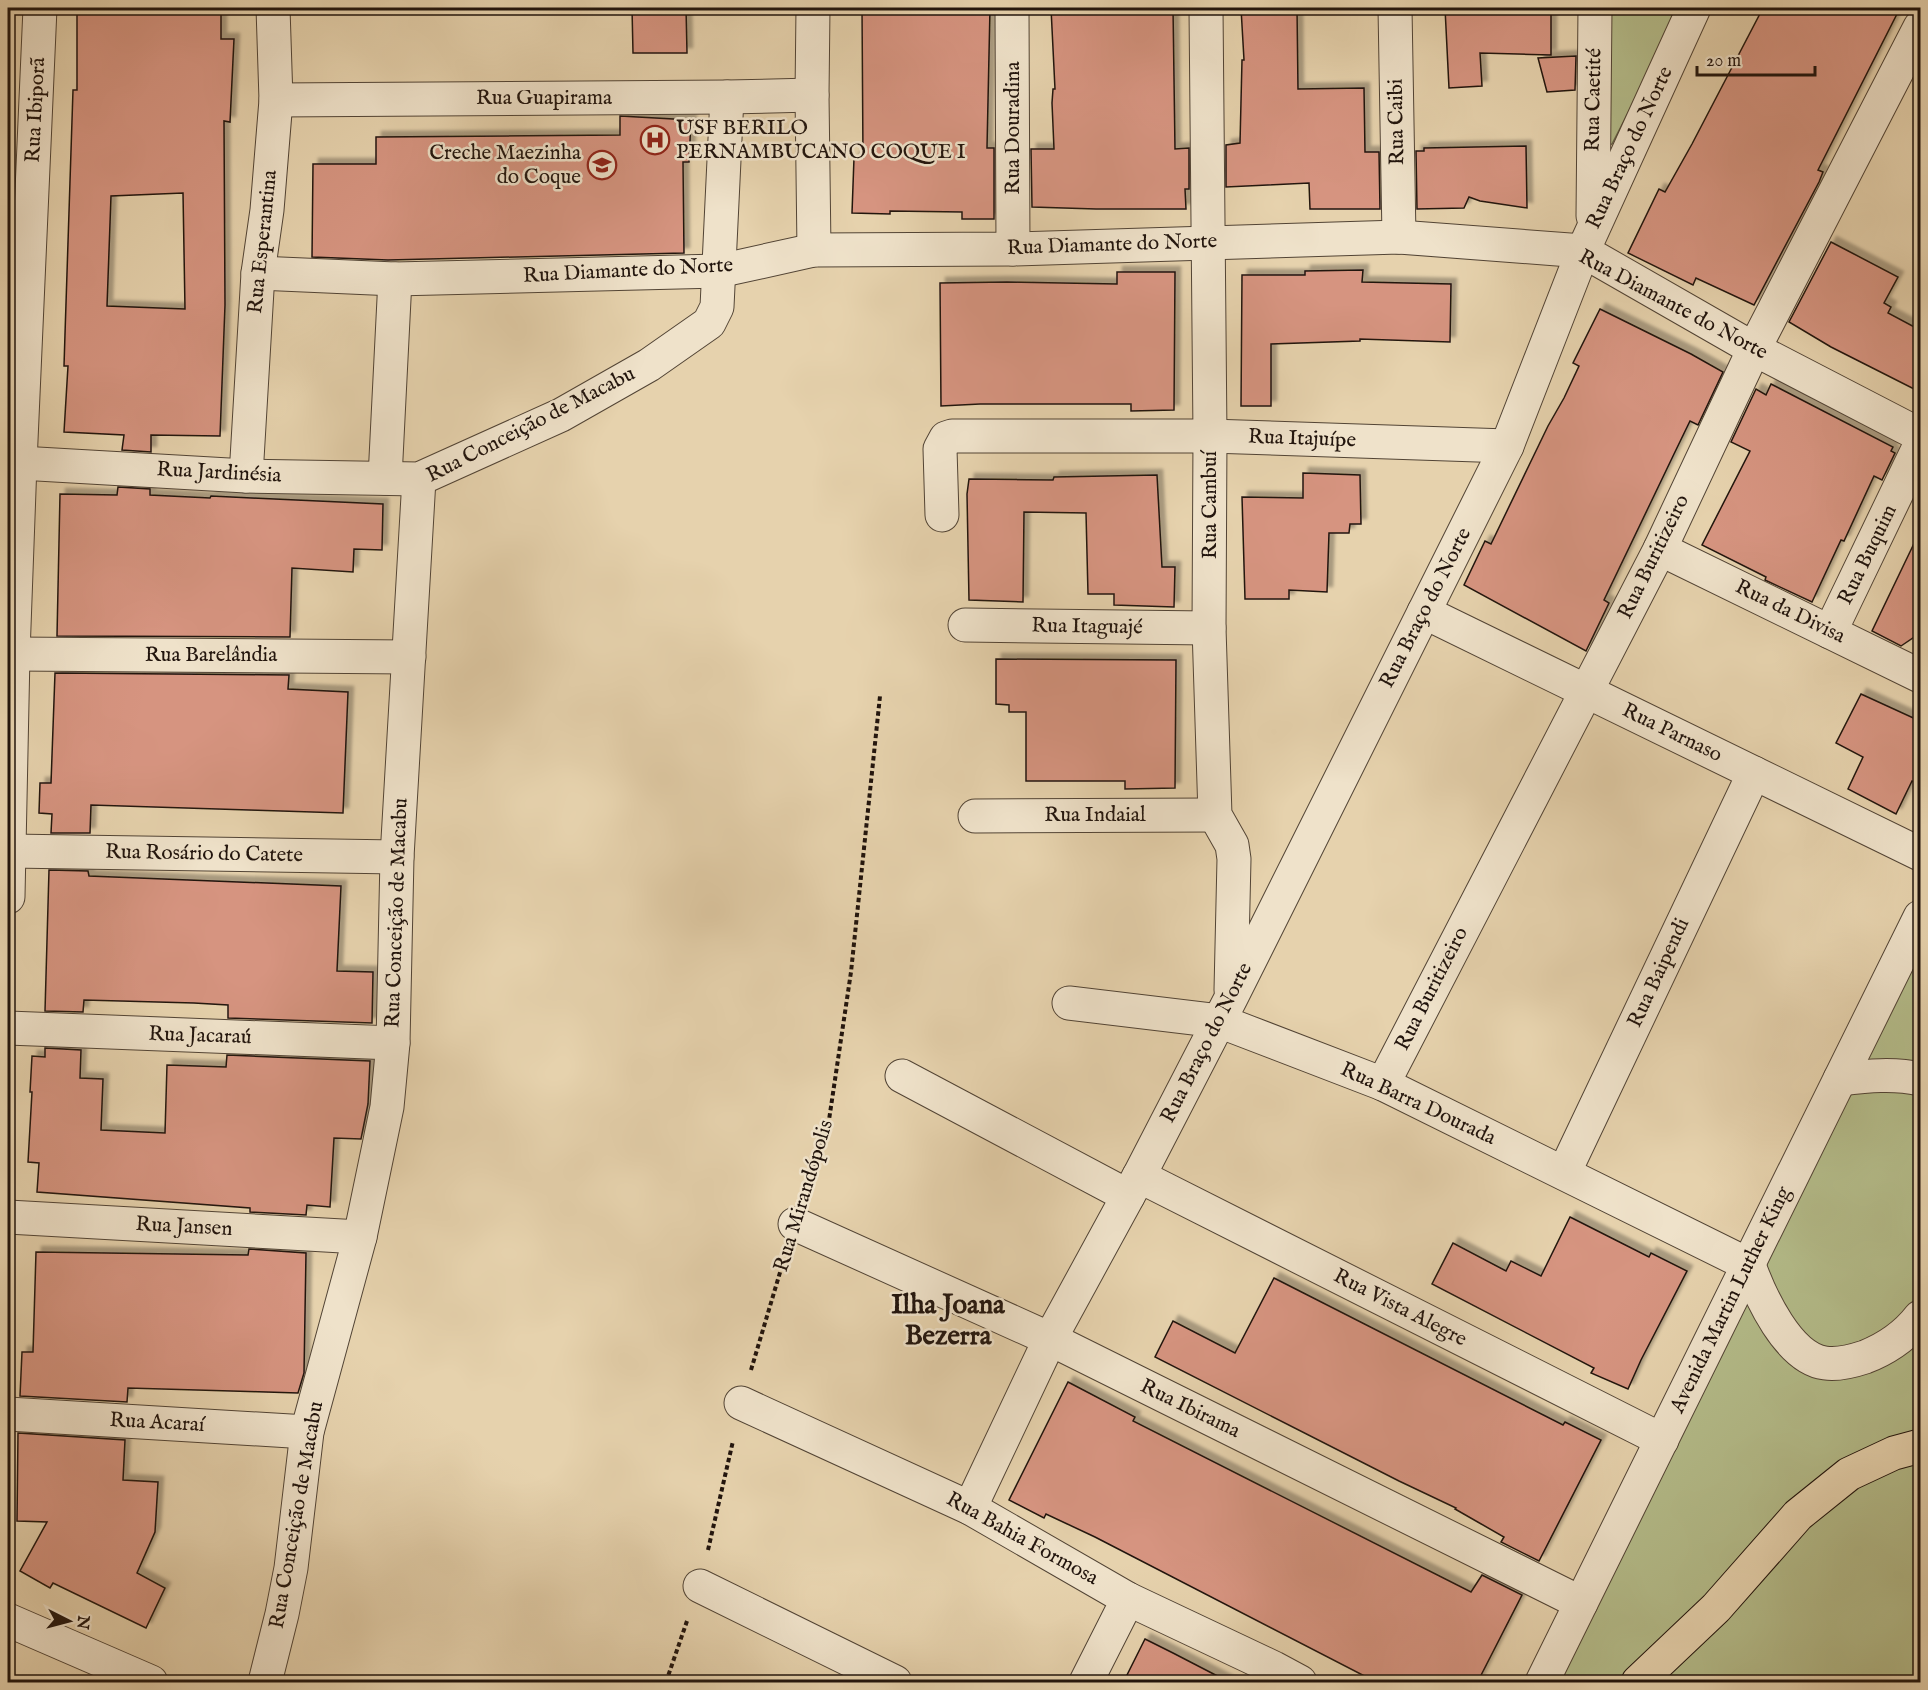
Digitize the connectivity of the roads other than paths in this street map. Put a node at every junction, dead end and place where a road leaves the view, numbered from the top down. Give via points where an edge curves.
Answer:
1 (40, 8) edge
2 (273, 8) edge
3 (813, 8) edge
4 (1012, 8) edge
5 (1206, 8) edge
6 (1395, 8) edge
7 (1595, 8) edge
8 (1694, 8) edge
9 (1920, 27) edge
10 (812, 95) junction
11 (727, 97) junction
12 (276, 100) junction
13 (1399, 237) junction
14 (1588, 240) junction
15 (1207, 242) junction
16 (1013, 249) junction
17 (814, 250) junction
18 (719, 271) junction
19 (258, 273) junction
20 (395, 279) junction
21 (1754, 349) junction
22 (1920, 435) edge
23 (1210, 436) junction
24 (1920, 445) edge
25 (1507, 446) junction
26 (20, 463) junction
27 (246, 476) junction
28 (385, 478) junction
29 (419, 479) junction
30 (942, 515) dead end
31 (1660, 549) junction
32 (1425, 612) junction
33 (965, 626) dead end
34 (1209, 628) junction
35 (1830, 632) junction
36 (13, 654) junction
37 (409, 657) junction
38 (1920, 676) edge
39 (1586, 691) junction
40 (1754, 772) junction
41 (1215, 815) junction
42 (975, 816) dead end
43 (10, 851) junction
44 (1920, 854) edge
45 (397, 857) junction
46 (8, 897) edge
47 (1920, 916) edge
48 (1069, 1003) dead end
49 (1225, 1009) junction
50 (8, 1028) edge
51 (393, 1043) junction
52 (902, 1076) dead end
53 (1840, 1079) junction
54 (1920, 1079) edge
55 (1383, 1084) junction
56 (1564, 1173) junction
57 (1133, 1186) junction
58 (8, 1217) edge
59 (795, 1224) road end
60 (360, 1237) junction
61 (1749, 1265) junction
62 (1920, 1317) edge
63 (1050, 1339) junction
64 (741, 1403) road end
65 (8, 1414) edge
66 (307, 1432) junction
67 (1662, 1440) junction
68 (1920, 1446) edge
69 (970, 1508) junction
70 (700, 1586) road end
71 (1128, 1599) junction
72 (1581, 1603) junction
73 (8, 1620) edge
74 (151, 1683) edge
75 (265, 1683) edge
76 (895, 1683) edge
77 (1086, 1683) edge
78 (1300, 1683) edge
79 (1542, 1683) edge
80 (1638, 1683) edge

1 - 26 street, Rua Ibiporã
2 - 12 street, Rua Esperantina
3 - 10 street
4 - 16 street, Rua Douradina
5 - 15 street, Rua Cambuí
6 - 13 street, Rua Caibi
7 - 14 street, Rua Caetité
8 - 14 street, Rua Braço do Norte
9 - 21 street, Rua Buritizeiro
10 - 11 street, Rua Guapirama
10 - 17 street
11 - 12 street, Rua Guapirama
11 - 18 street
12 - 19 street, Rua Esperantina
13 - 14 street, Rua Diamante do Norte
13 - 15 street, Rua Diamante do Norte
14 - 21 street, Rua Diamante do Norte
14 - 25 street, Rua Braço do Norte
15 - 16 street, Rua Diamante do Norte
15 - 23 street, Rua Cambuí
16 - 17 street, Rua Diamante do Norte
17 - 18 street, Rua Diamante do Norte
18 - 20 street, Rua Diamante do Norte
18 - 29 street, Rua Conceição de Macabu via 717,307 709,323 649,365 561,415
19 - 20 street, Rua Diamante do Norte
19 - 27 street, Rua Esperantina
20 - 28 street
21 - 22 street, Rua Diamante do Norte
21 - 31 street, Rua Buritizeiro
23 - 25 street, Rua Itajuípe
23 - 30 street, Rua Itajuípe via 952,436 946,438 940,449
23 - 34 street, Rua Cambuí
24 - 35 street, Rua Buquim
25 - 32 street, Rua Braço do Norte
26 - 27 street, Rua Jardinésia
26 - 36 street, Rua Ibiporã
27 - 28 street, Rua Jardinésia
28 - 29 street, Rua Jardinésia
29 - 37 street, Rua Conceição de Macabu
31 - 35 street, Rua da Divisa
31 - 39 street, Rua Buritizeiro
32 - 39 street, Rua Parnaso
32 - 49 street, Rua Braço do Norte
33 - 34 street, Rua Itaguajé
34 - 41 street, Rua Cambuí
35 - 38 street, Rua da Divisa
36 - 37 street, Rua Barelândia
36 - 43 street, Rua Ibiporã
37 - 45 street, Rua Conceição de Macabu
39 - 40 street, Rua Parnaso
39 - 55 street, Rua Buritizeiro
40 - 44 street, Rua Parnaso
40 - 56 street, Rua Baipendi
41 - 42 street, Rua Indaial
41 - 49 street, Rua Cambuí via 1232,845 1234,859
43 - 45 street, Rua Rosário do Catete
43 - 46 street, Rua Ibiporã
45 - 51 street, Rua Conceição de Macabu
47 - 53 street, Avenida Martin Luther King
48 - 49 street, Rua Barra Dourada
49 - 55 street, Rua Barra Dourada
49 - 57 street, Rua Braço do Norte
50 - 51 street, Rua Jacaraú
51 - 60 street, Rua Conceição de Macabu via 387,1107
52 - 57 street
53 - 54 street via 1898,1075
53 - 61 street, Avenida Martin Luther King
55 - 56 street, Rua Barra Dourada
56 - 61 street, Rua Barra Dourada
57 - 63 street, Rua Braço do Norte
57 - 67 street, Rua Vista Alegre
58 - 60 street, Rua Jansen
59 - 63 street, Rua Ibirama
60 - 66 street, Rua Conceição de Macabu
61 - 62 street via 1783,1334 1801,1352 1824,1363 1851,1362 1879,1352 1908,1332
61 - 67 street, Avenida Martin Luther King
63 - 69 street, Rua Braço do Norte
63 - 72 street, Rua Ibirama
64 - 69 street, Rua Bahia Formosa
65 - 66 street, Rua Acaraí
66 - 75 street, Rua Conceição de Macabu via 291,1568
67 - 72 street, Avenida Martin Luther King
68 - 80 highway via 1894,1453 1849,1474 1798,1515 1716,1608
69 - 71 street, Rua Bahia Formosa
70 - 76 street
71 - 77 street
71 - 78 street, Rua Bahia Formosa
72 - 79 street, Avenida Martin Luther King
73 - 74 street

